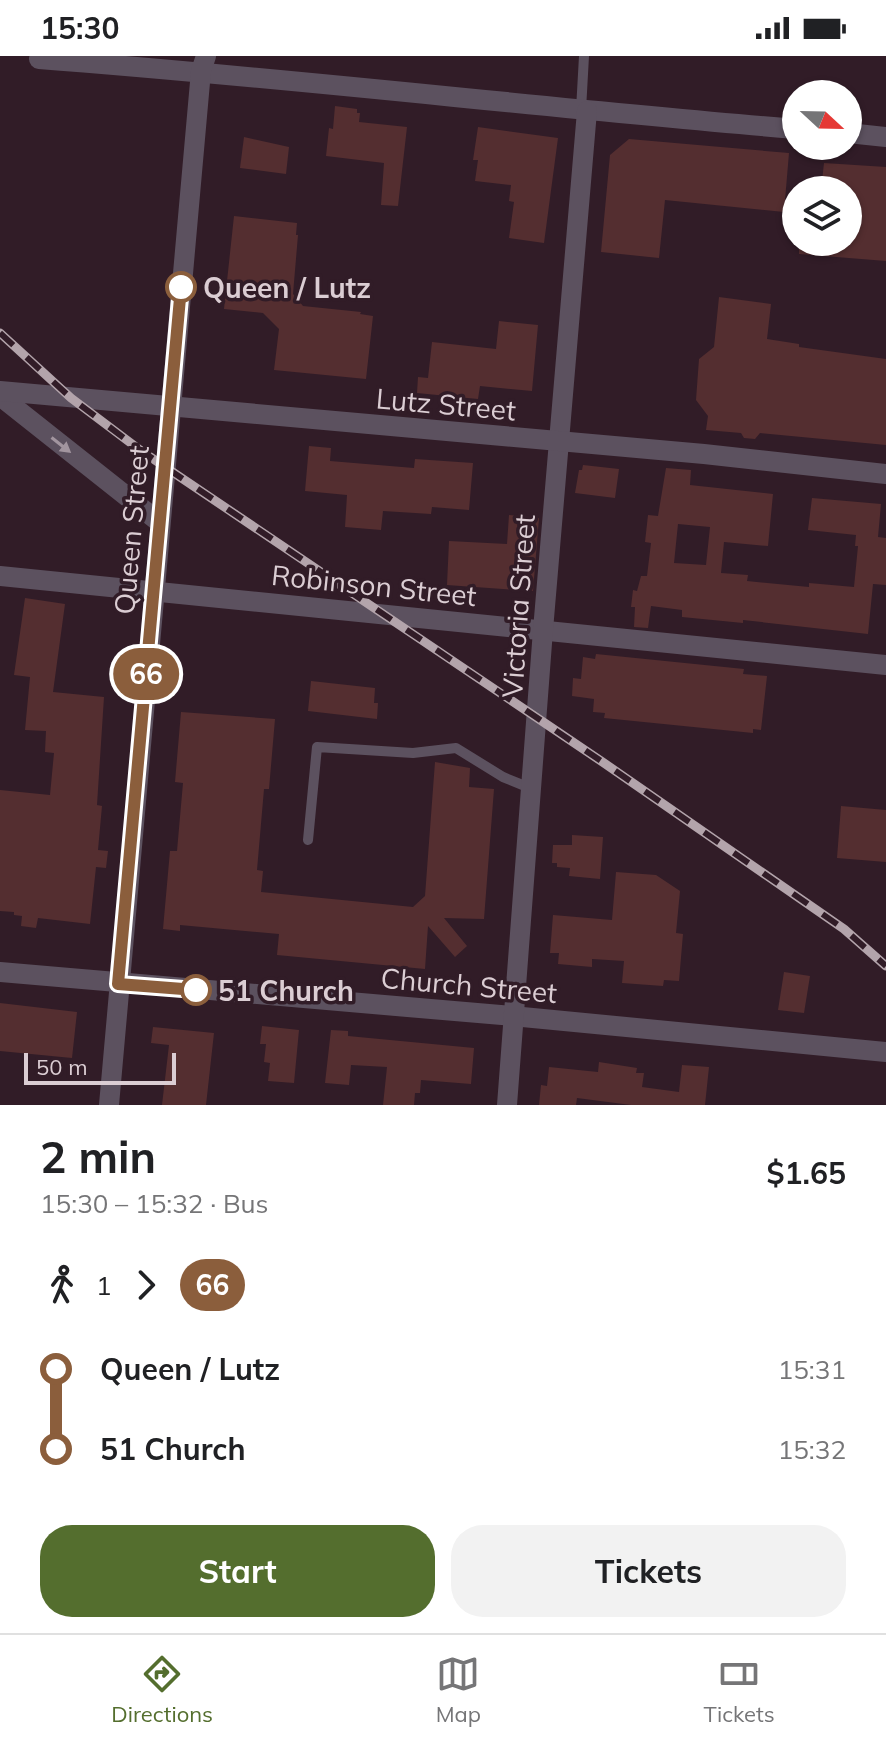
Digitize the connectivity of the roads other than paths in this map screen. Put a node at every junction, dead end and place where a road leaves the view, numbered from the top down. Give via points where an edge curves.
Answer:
1 (584, 56) edge
2 (39, 59) dead end
3 (204, 64) edge
4 (584, 111) junction
5 (782, 128) edge
6 (862, 134) edge
7 (886, 137) edge
8 (0, 394) edge
9 (170, 406) junction
10 (560, 443) junction
11 (886, 474) edge
12 (159, 522) junction
13 (0, 576) edge
14 (153, 592) junction
15 (543, 630) junction
16 (886, 665) edge
17 (530, 788) junction
18 (308, 840) dead end
19 (0, 972) edge
20 (118, 984) junction
21 (512, 1016) junction
22 (886, 1052) edge
23 (109, 1105) edge
24 (507, 1105) edge

1 - 4 lane
2 - 3 street
3 - 4 street
3 - 9 street, Queen Street
4 - 5 street
4 - 10 street, Victoria Street
6 - 7 street
8 - 9 street, Lutz Street
8 -> 12 street
9 - 10 street, Lutz Street
9 - 12 street, Queen Street
10 - 11 street, Lutz Street
10 - 15 street, Victoria Street
12 - 14 street, Queen Street
13 - 14 street, Robinson Street
14 - 15 street, Robinson Street
14 - 20 street, Queen Street
15 - 16 street, Robinson Street
15 - 17 street, Victoria Street
17 - 18 lane via 456,748 413,753 317,747
17 - 21 street, Victoria Street
19 - 20 street, Church Street
20 - 21 street, Church Street
20 - 23 street, Queen Street
21 - 22 street, Church Street
21 - 24 street, Victoria Street

